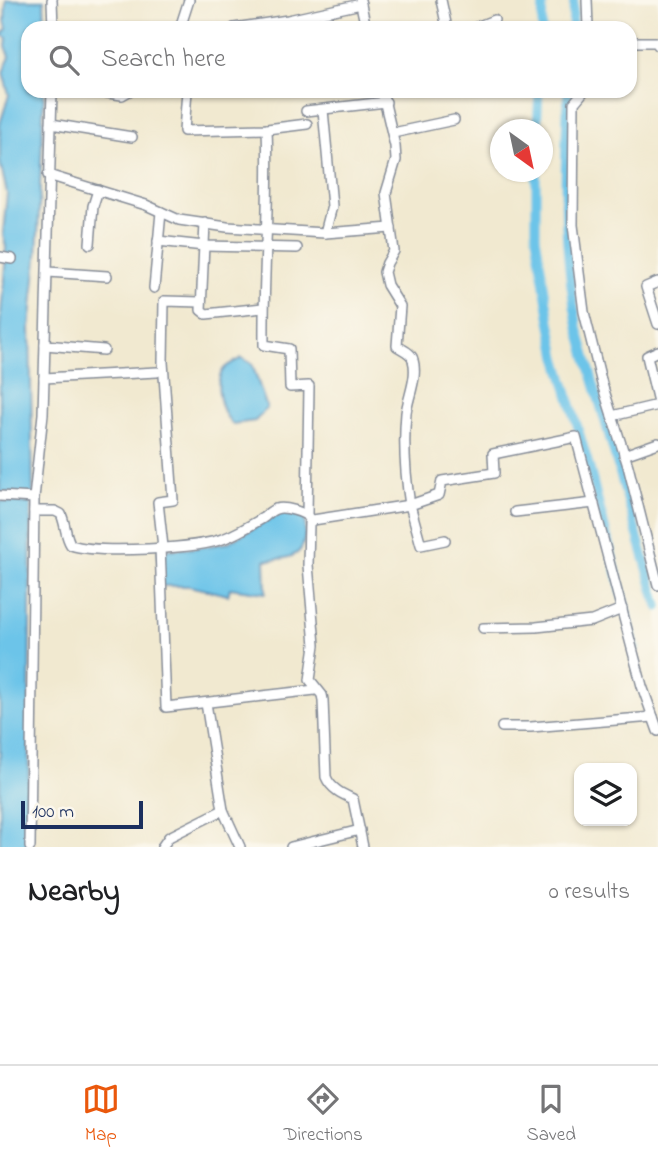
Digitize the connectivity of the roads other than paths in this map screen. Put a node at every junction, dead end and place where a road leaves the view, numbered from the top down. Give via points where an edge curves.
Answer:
1 (52, 0) edge
2 (189, 0) edge
3 (441, 0) edge
4 (587, 0) edge
5 (361, 2) edge
6 (52, 21) edge
7 (182, 21) edge
8 (281, 21) edge
9 (365, 21) edge
10 (446, 21) edge
11 (588, 21) edge
12 (637, 42) edge
13 (658, 45) edge
14 (52, 98) edge
15 (186, 98) edge
16 (385, 98) edge
17 (578, 98) edge
18 (386, 102) junction
19 (323, 110) junction
20 (306, 111) dead end
21 (454, 120) dead end
22 (51, 124) junction
23 (307, 124) dead end
24 (267, 129) junction
25 (393, 133) junction
26 (132, 137) dead end
27 (48, 175) junction
28 (98, 190) junction
29 (161, 212) junction
30 (205, 223) junction
31 (391, 228) junction
32 (266, 230) junction
33 (326, 233) junction
34 (158, 241) junction
35 (90, 244) dead end
36 (204, 246) junction
37 (265, 247) junction
38 (298, 247) dead end
39 (0, 257) edge
40 (12, 259) dead end
41 (48, 272) junction
42 (107, 276) dead end
43 (658, 282) edge
44 (155, 288) dead end
45 (201, 302) junction
46 (264, 308) junction
47 (658, 324) edge
48 (45, 345) junction
49 (104, 350) dead end
50 (658, 351) edge
51 (157, 372) dead end
52 (44, 379) junction
53 (658, 403) edge
54 (612, 416) junction
55 (658, 443) edge
56 (624, 455) junction
57 (0, 496) edge
58 (34, 498) junction
59 (594, 503) junction
60 (410, 505) junction
61 (34, 511) junction
62 (515, 512) dead end
63 (309, 518) junction
64 (445, 541) dead end
65 (162, 547) junction
66 (654, 548) edge
67 (658, 585) edge
68 (622, 609) junction
69 (483, 628) dead end
70 (315, 690) junction
71 (206, 703) junction
72 (653, 717) junction
73 (502, 727) dead end
74 (658, 731) edge
75 (223, 810) junction
76 (360, 830) junction
77 (30, 847) edge
78 (162, 847) edge
79 (240, 847) edge
80 (291, 847) edge
81 (363, 847) edge

1 - 6 street
2 - 7 street
3 - 10 street
4 - 11 street
5 - 8 street
5 - 9 street
12 - 13 street
14 - 22 street
15 - 24 street via 184,131
16 - 18 street
17 - 54 street via 574,103 573,225 584,312
18 - 19 street
18 - 25 street
19 - 20 street
19 - 33 street via 332,206
21 - 25 street
22 - 26 street
22 - 27 street
23 - 24 street
24 - 32 street via 270,183
25 - 31 street via 396,160 386,193
27 - 28 street
27 - 41 street
28 - 29 street
28 - 35 street
29 - 30 street
29 - 34 street
30 - 32 street
30 - 36 street
31 - 33 street
31 - 60 street via 394,251 384,272 400,306 397,346 414,360 403,453
32 - 33 street
32 - 37 street
34 - 36 street
34 - 44 street
36 - 37 street
36 - 45 street
37 - 38 street
37 - 46 street
39 - 40 street
41 - 42 street
41 - 48 street
43 - 47 street via 646,287
45 - 46 street via 206,314
45 - 65 street via 164,301 163,362 173,500 158,502
46 - 63 street via 264,345 289,349 290,387 309,386
48 - 49 street
48 - 52 street
50 - 53 street via 647,356
51 - 52 street
52 - 58 street
53 - 54 street
54 - 56 street
55 - 56 street
56 - 66 street
57 - 58 street
58 - 61 street
59 - 60 street via 576,438 493,454 494,473 442,481 439,495
59 - 62 street
59 - 68 street
60 - 63 street
60 - 64 street via 421,545
61 - 65 street via 61,514 66,539 78,548
61 - 77 street
63 - 65 street via 274,509 224,539
63 - 70 street via 315,645 310,680
65 - 71 street via 166,707
66 - 67 street
68 - 69 street via 592,621
68 - 72 street
70 - 71 street
70 - 76 street via 323,700 326,777 338,792 353,799
71 - 75 street
72 - 73 street
72 - 74 street
75 - 78 street via 169,837
75 - 79 street
76 - 80 street
76 - 81 street

